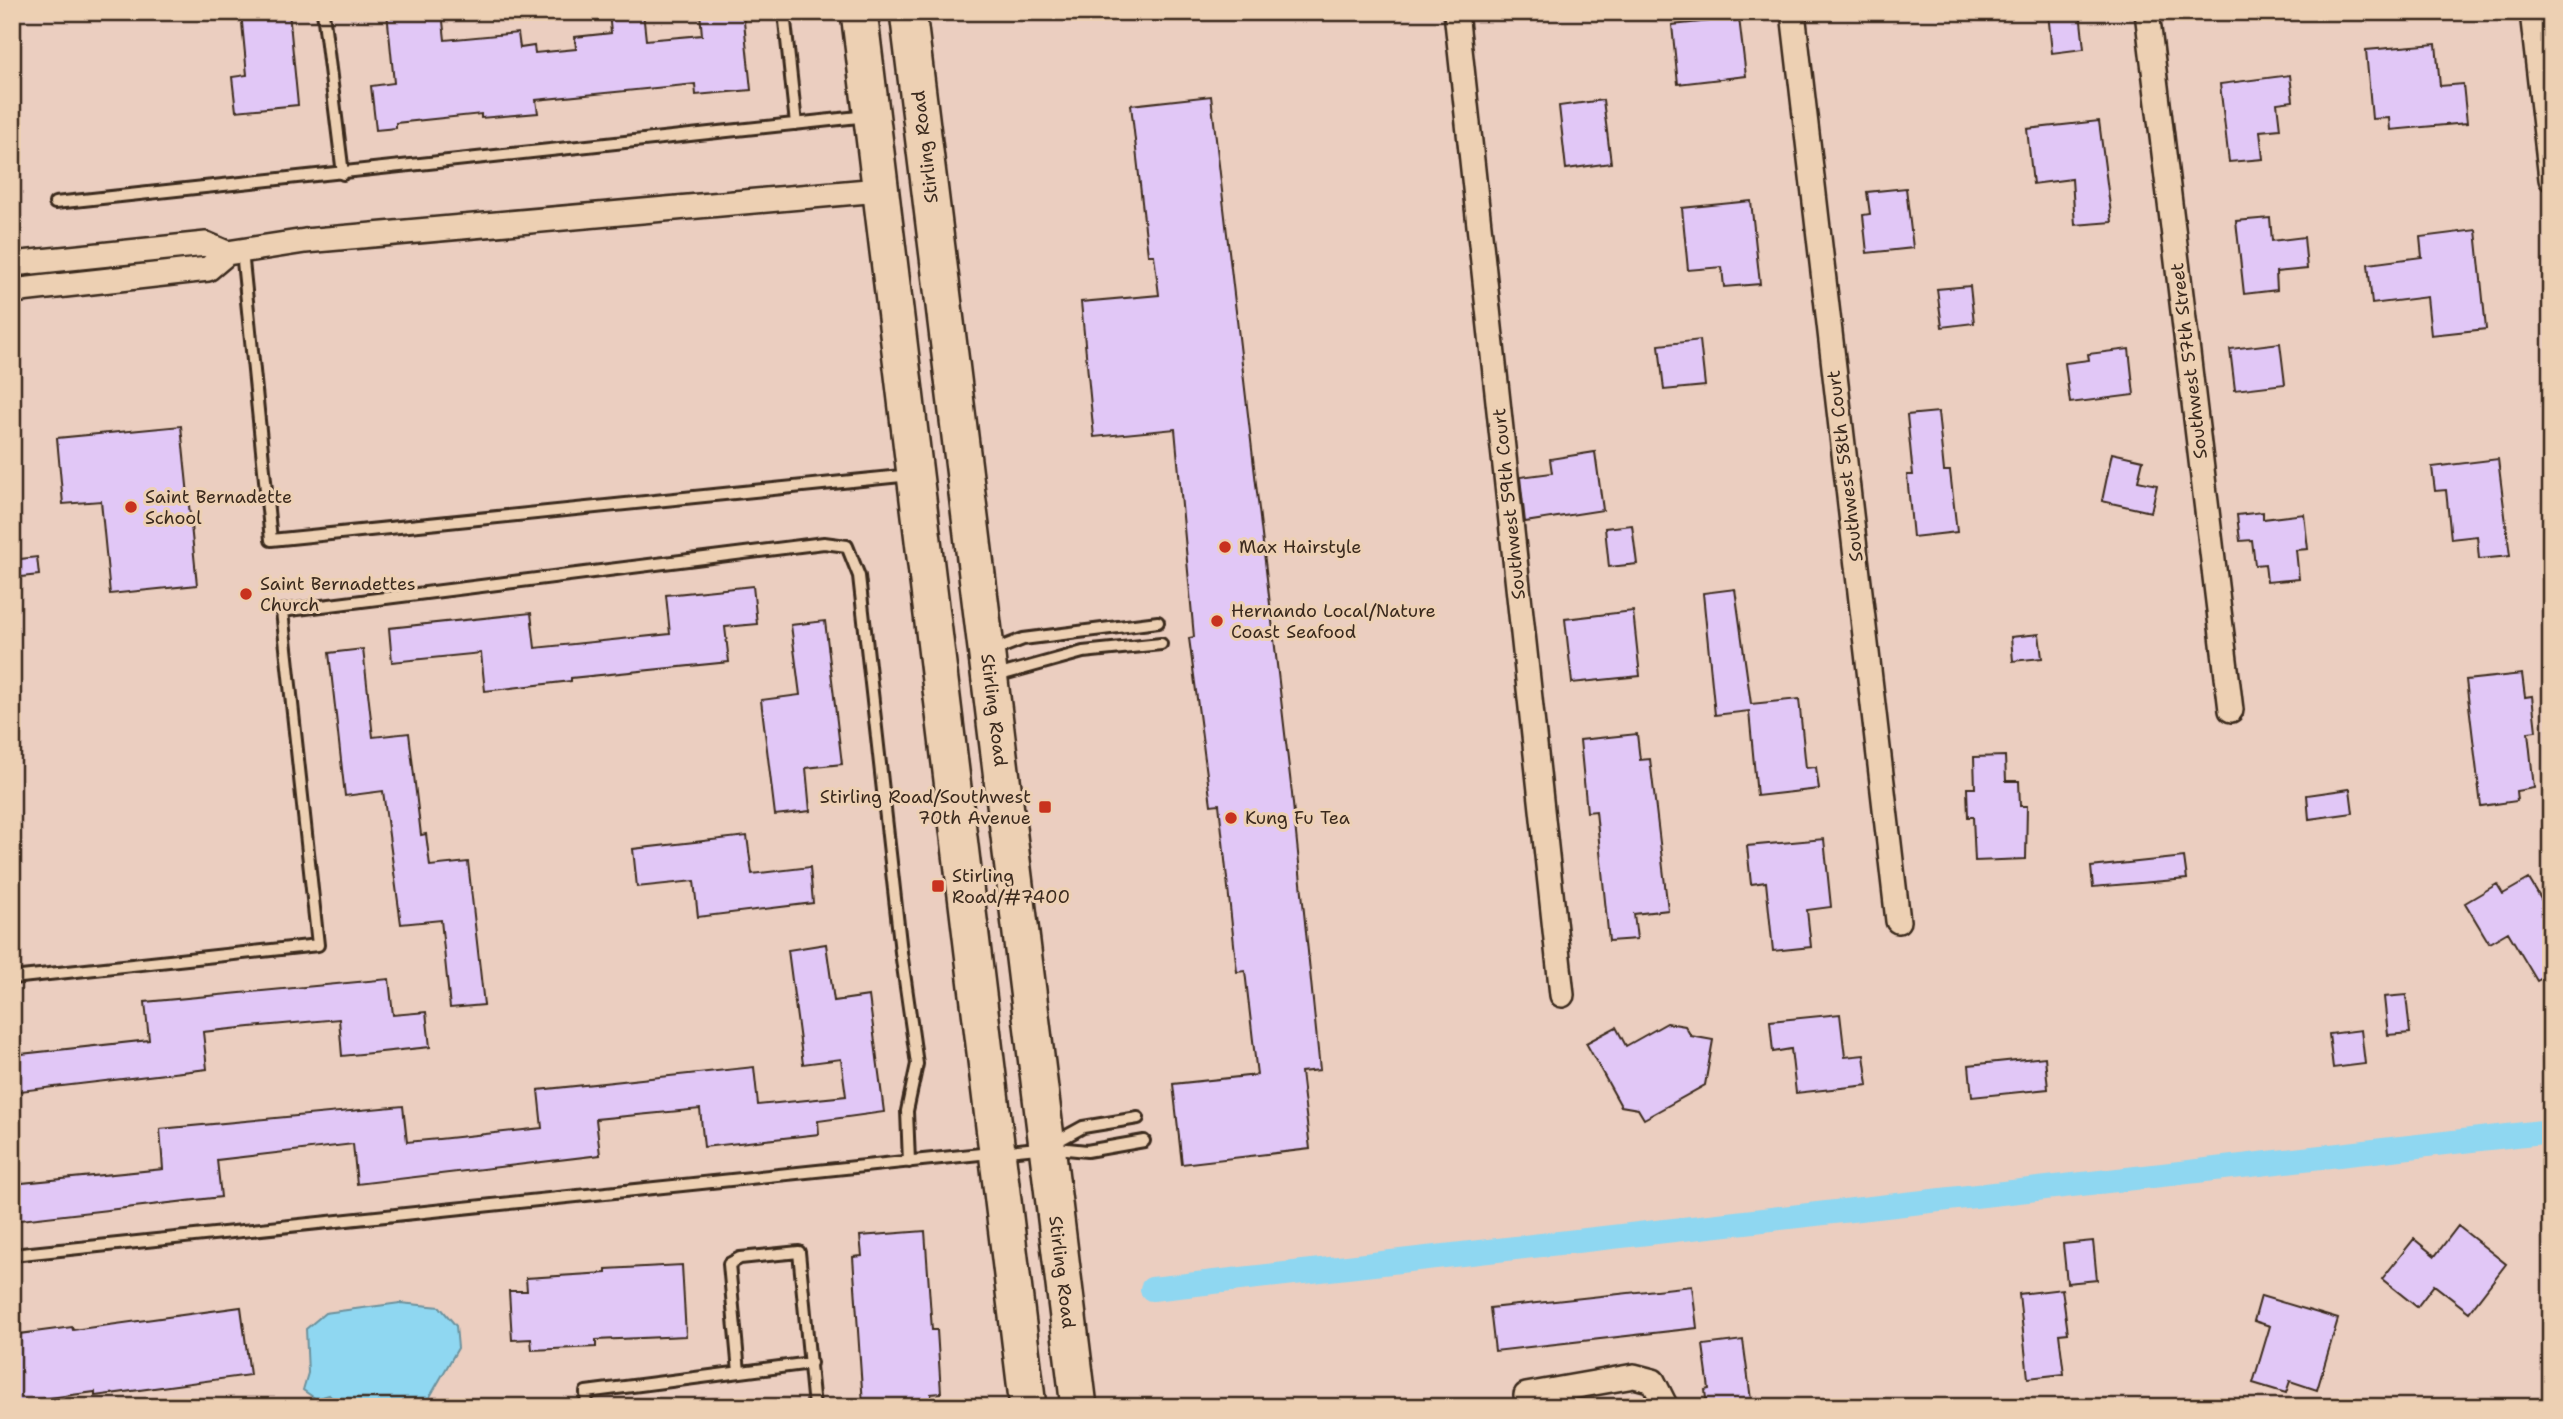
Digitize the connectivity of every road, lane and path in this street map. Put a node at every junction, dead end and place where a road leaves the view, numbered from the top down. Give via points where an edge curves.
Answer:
1 (323, 12) edge
2 (783, 12) edge
3 (859, 12) edge
4 (908, 12) edge
5 (1456, 12) edge
6 (1793, 12) edge
7 (2147, 12) edge
8 (2532, 12) edge
9 (871, 116) junction
10 (796, 124) junction
11 (343, 174) junction
12 (2551, 178) edge
13 (879, 190) junction
14 (55, 203) dead end
15 (235, 252) junction
16 (54, 260) junction
17 (12, 264) edge
18 (56, 286) junction
19 (12, 290) edge
20 (965, 471) junction
21 (914, 475) junction
22 (1158, 622) dead end
23 (1161, 644) dead end
24 (988, 665) junction
25 (2231, 710) dead end
26 (1898, 921) dead end
27 (12, 978) edge
28 (1563, 995) dead end
29 (1138, 1118) dead end
30 (1144, 1141) dead end
31 (1047, 1147) junction
32 (998, 1152) junction
33 (909, 1162) junction
34 (12, 1255) edge
35 (811, 1363) junction
36 (739, 1373) junction
37 (587, 1407) edge
38 (814, 1407) edge
39 (1028, 1407) edge
40 (1079, 1407) edge
41 (1528, 1407) edge
42 (1666, 1407) edge

1 - 11 lane
2 - 10 lane
3 - 9 main road
4 - 20 main road, Stirling Road
5 - 28 street, Southwest 59th Court
6 - 26 street, Southwest 58th Court
7 - 25 street, Southwest 57th Street
8 - 12 street
9 - 10 lane
9 - 13 main road
10 - 11 lane
11 - 14 lane
13 - 15 street via 304,241
13 - 21 main road
15 - 16 street via 206,244
15 - 18 street via 208,269
15 - 21 lane via 271,541
16 - 17 street
16 - 18 lane
18 - 19 street
20 - 21 main road
20 - 24 main road, Stirling Road
21 - 32 main road
22 - 24 lane via 1023,639
23 - 24 lane
24 - 31 main road, Stirling Road
27 - 33 lane via 318,944 282,611 824,543 847,546 859,576 917,1065 907,1111
29 - 31 lane via 1083,1127
30 - 31 lane via 1087,1151
31 - 32 lane
31 - 40 main road, Stirling Road
32 - 33 lane
32 - 39 main road
33 - 34 lane
35 - 36 lane
35 - 36 lane via 799,1252 740,1258 729,1264
35 - 38 lane
36 - 37 lane via 586,1392
41 - 42 street via 1526,1395 1634,1376 1653,1381

